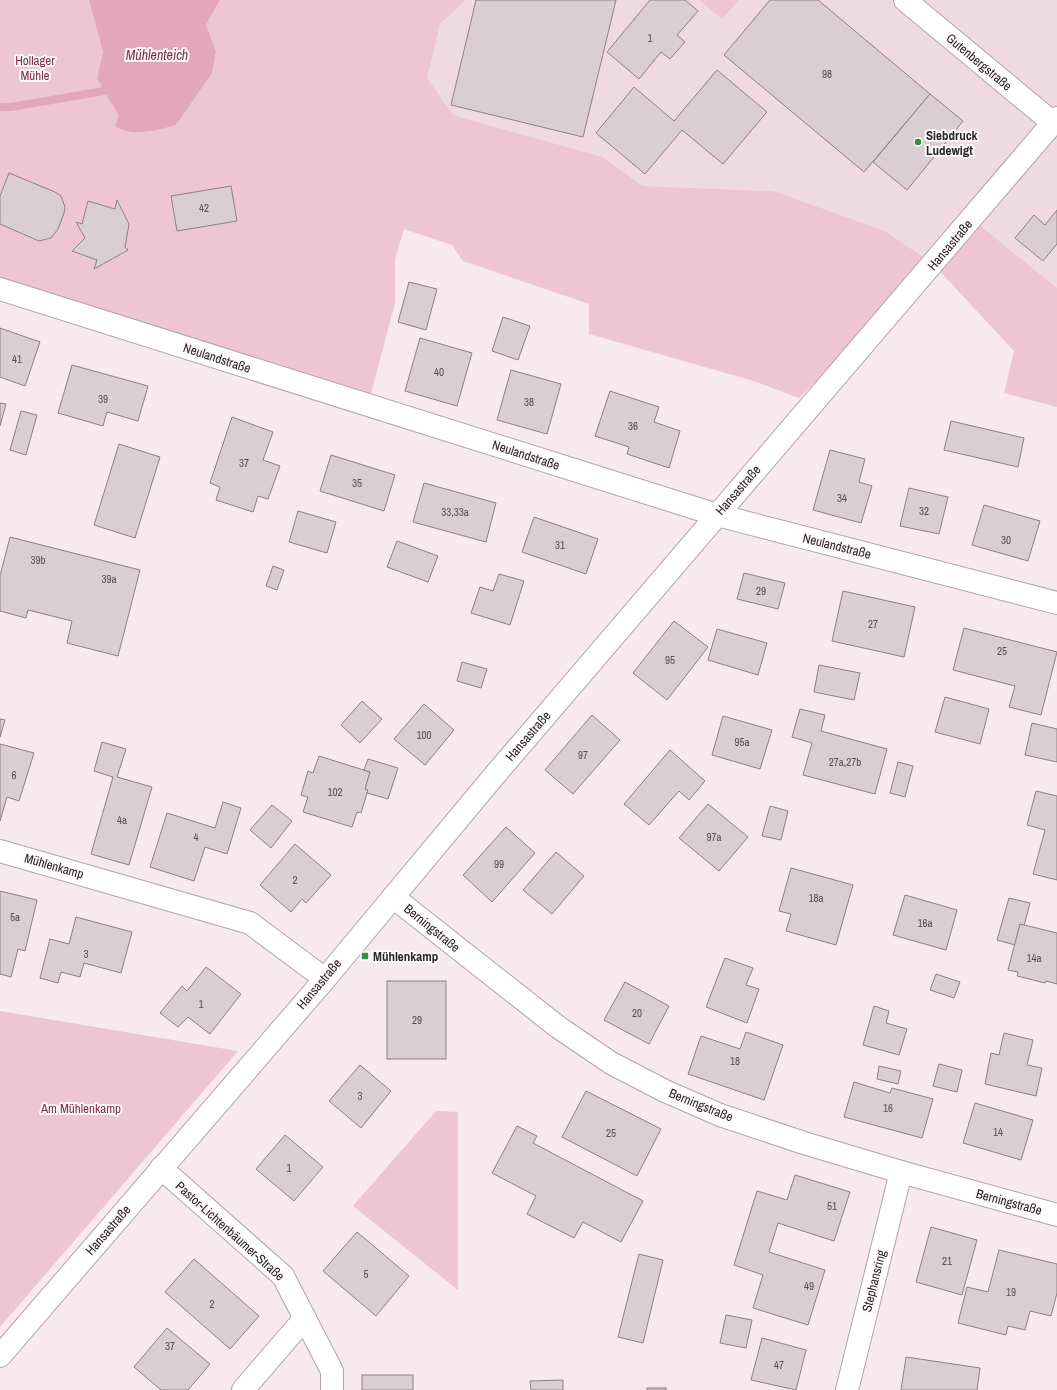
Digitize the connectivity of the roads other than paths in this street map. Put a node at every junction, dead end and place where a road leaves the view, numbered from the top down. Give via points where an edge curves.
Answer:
1 (905, 0) edge
2 (1055, 121) edge
3 (0, 289) edge
4 (717, 515) junction
5 (1057, 603) edge
6 (0, 851) edge
7 (393, 897) junction
8 (325, 979) junction
9 (161, 1168) junction
10 (901, 1172) junction
11 (1057, 1215) edge
12 (304, 1318) junction
13 (0, 1356) edge
14 (243, 1390) edge
15 (332, 1390) edge
16 (847, 1390) edge

1 - 2 street, Gutenbergstraße
2 - 4 street, Hansastraße
3 - 4 street, Neulandstraße
4 - 5 street, Neulandstraße
4 - 7 street, Hansastraße
6 - 8 street, Mühlenkamp via 250,923
7 - 8 street, Hansastraße
7 - 10 street, Berningstraße via 558,1027 611,1063 665,1091 720,1114
8 - 9 street, Hansastraße
9 - 12 street, Pastor-Lichtenbäumer-Straße via 283,1276
9 - 13 street, Hansastraße
10 - 11 street, Berningstraße
10 - 16 street, Stephansring
12 - 14 street
12 - 15 street, Pastor-Lichtenbäumer-Straße via 332,1371

